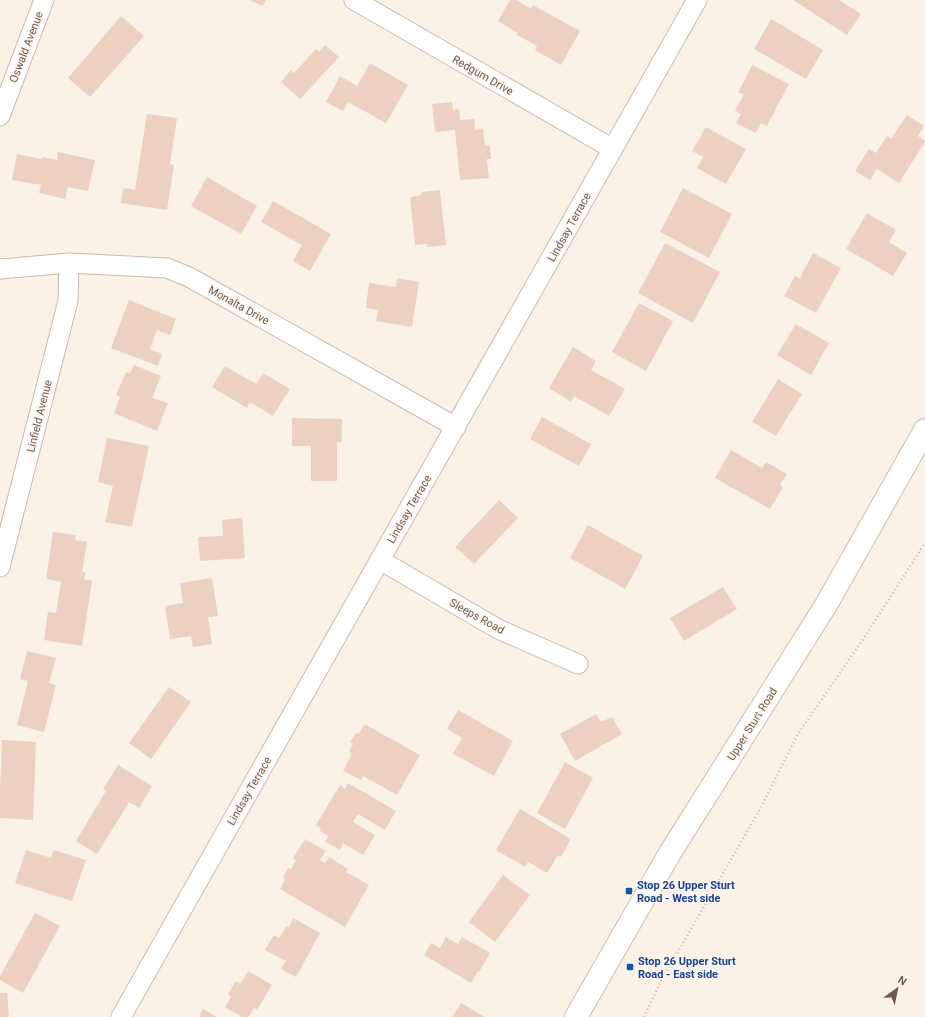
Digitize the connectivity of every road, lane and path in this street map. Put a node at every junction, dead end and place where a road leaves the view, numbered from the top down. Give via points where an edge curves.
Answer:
1 (44, 0) edge
2 (354, 0) edge
3 (697, 0) edge
4 (0, 116) edge
5 (613, 149) junction
6 (69, 263) junction
7 (0, 269) edge
8 (456, 427) junction
9 (925, 430) edge
10 (925, 543) edge
11 (380, 560) junction
12 (0, 568) edge
13 (578, 664) dead end
14 (121, 1017) edge
15 (576, 1017) edge
16 (644, 1017) edge

1 - 4 street, Oswald Avenue
2 - 5 street, Redgum Drive
3 - 5 street, Lindsay Terrace
5 - 8 street, Lindsay Terrace
6 - 7 street, Monalta Drive
6 - 8 street, Monalta Drive via 167,268 190,277
6 - 12 street, Linfield Avenue via 68,301
8 - 11 street, Lindsay Terrace
9 - 15 main road, Upper Sturt Road via 826,605 670,853
10 - 16 path via 798,734 759,811 660,983
11 - 13 street, Sleeps Road via 498,629
11 - 14 street, Lindsay Terrace

